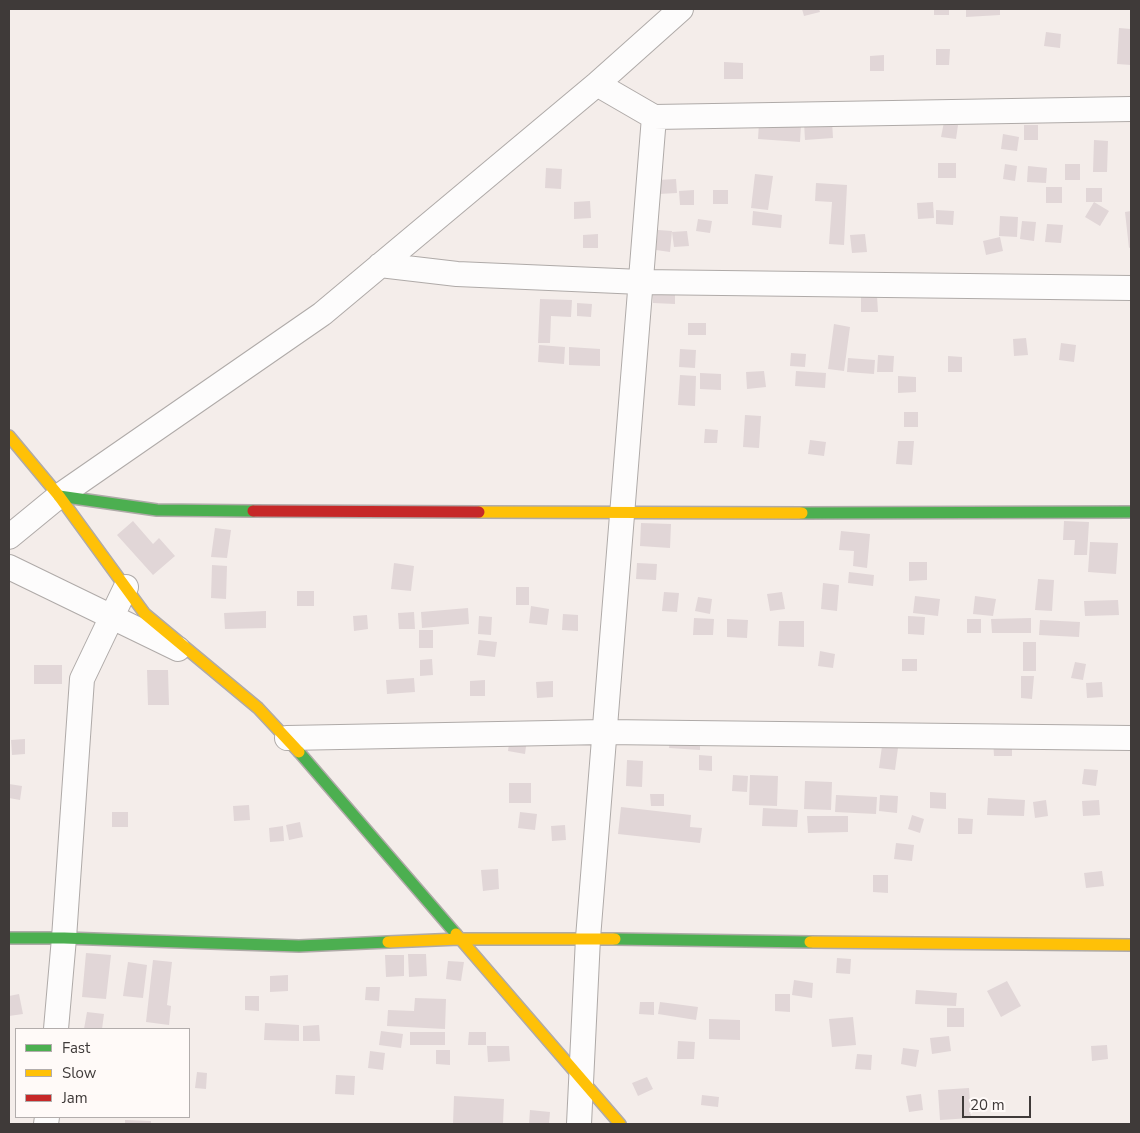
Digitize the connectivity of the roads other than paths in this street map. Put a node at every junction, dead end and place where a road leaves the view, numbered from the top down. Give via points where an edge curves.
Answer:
1 (681, 9) edge
2 (596, 84) junction
3 (1131, 109) edge
4 (654, 117) junction
5 (380, 265) junction
6 (640, 282) junction
7 (1131, 288) edge
8 (9, 436) edge
9 (58, 496) junction
10 (1131, 512) edge
11 (622, 513) junction
12 (9, 537) edge
13 (9, 567) edge
14 (126, 587) junction
15 (112, 616) junction
16 (202, 661) junction
17 (604, 732) junction
18 (287, 738) junction
19 (1131, 738) edge
20 (9, 938) edge
21 (64, 938) junction
22 (588, 938) junction
23 (459, 939) junction
24 (1131, 945) edge
25 (56, 1028) edge
26 (581, 1079) junction
27 (579, 1124) edge
28 (620, 1124) edge

1 - 2 street
2 - 4 street
2 - 5 street
3 - 4 street
4 - 6 street
5 - 6 street via 457,274
5 - 9 street via 322,314
6 - 7 street
6 - 11 street
8 - 9 street
9 - 11 street via 157,510
9 - 12 street
9 - 14 street
10 - 11 street
11 - 17 street
13 - 15 street
14 - 15 street
14 - 16 street via 145,614
15 - 16 street
15 - 21 street via 82,679
16 - 18 street via 258,708
17 - 18 street
17 - 19 street
17 - 22 street
18 - 23 street
20 - 21 street
21 - 23 street via 299,946
21 - 25 street
22 - 23 street
22 - 24 street
22 - 26 street
23 - 26 street
26 - 27 street
26 - 28 street

